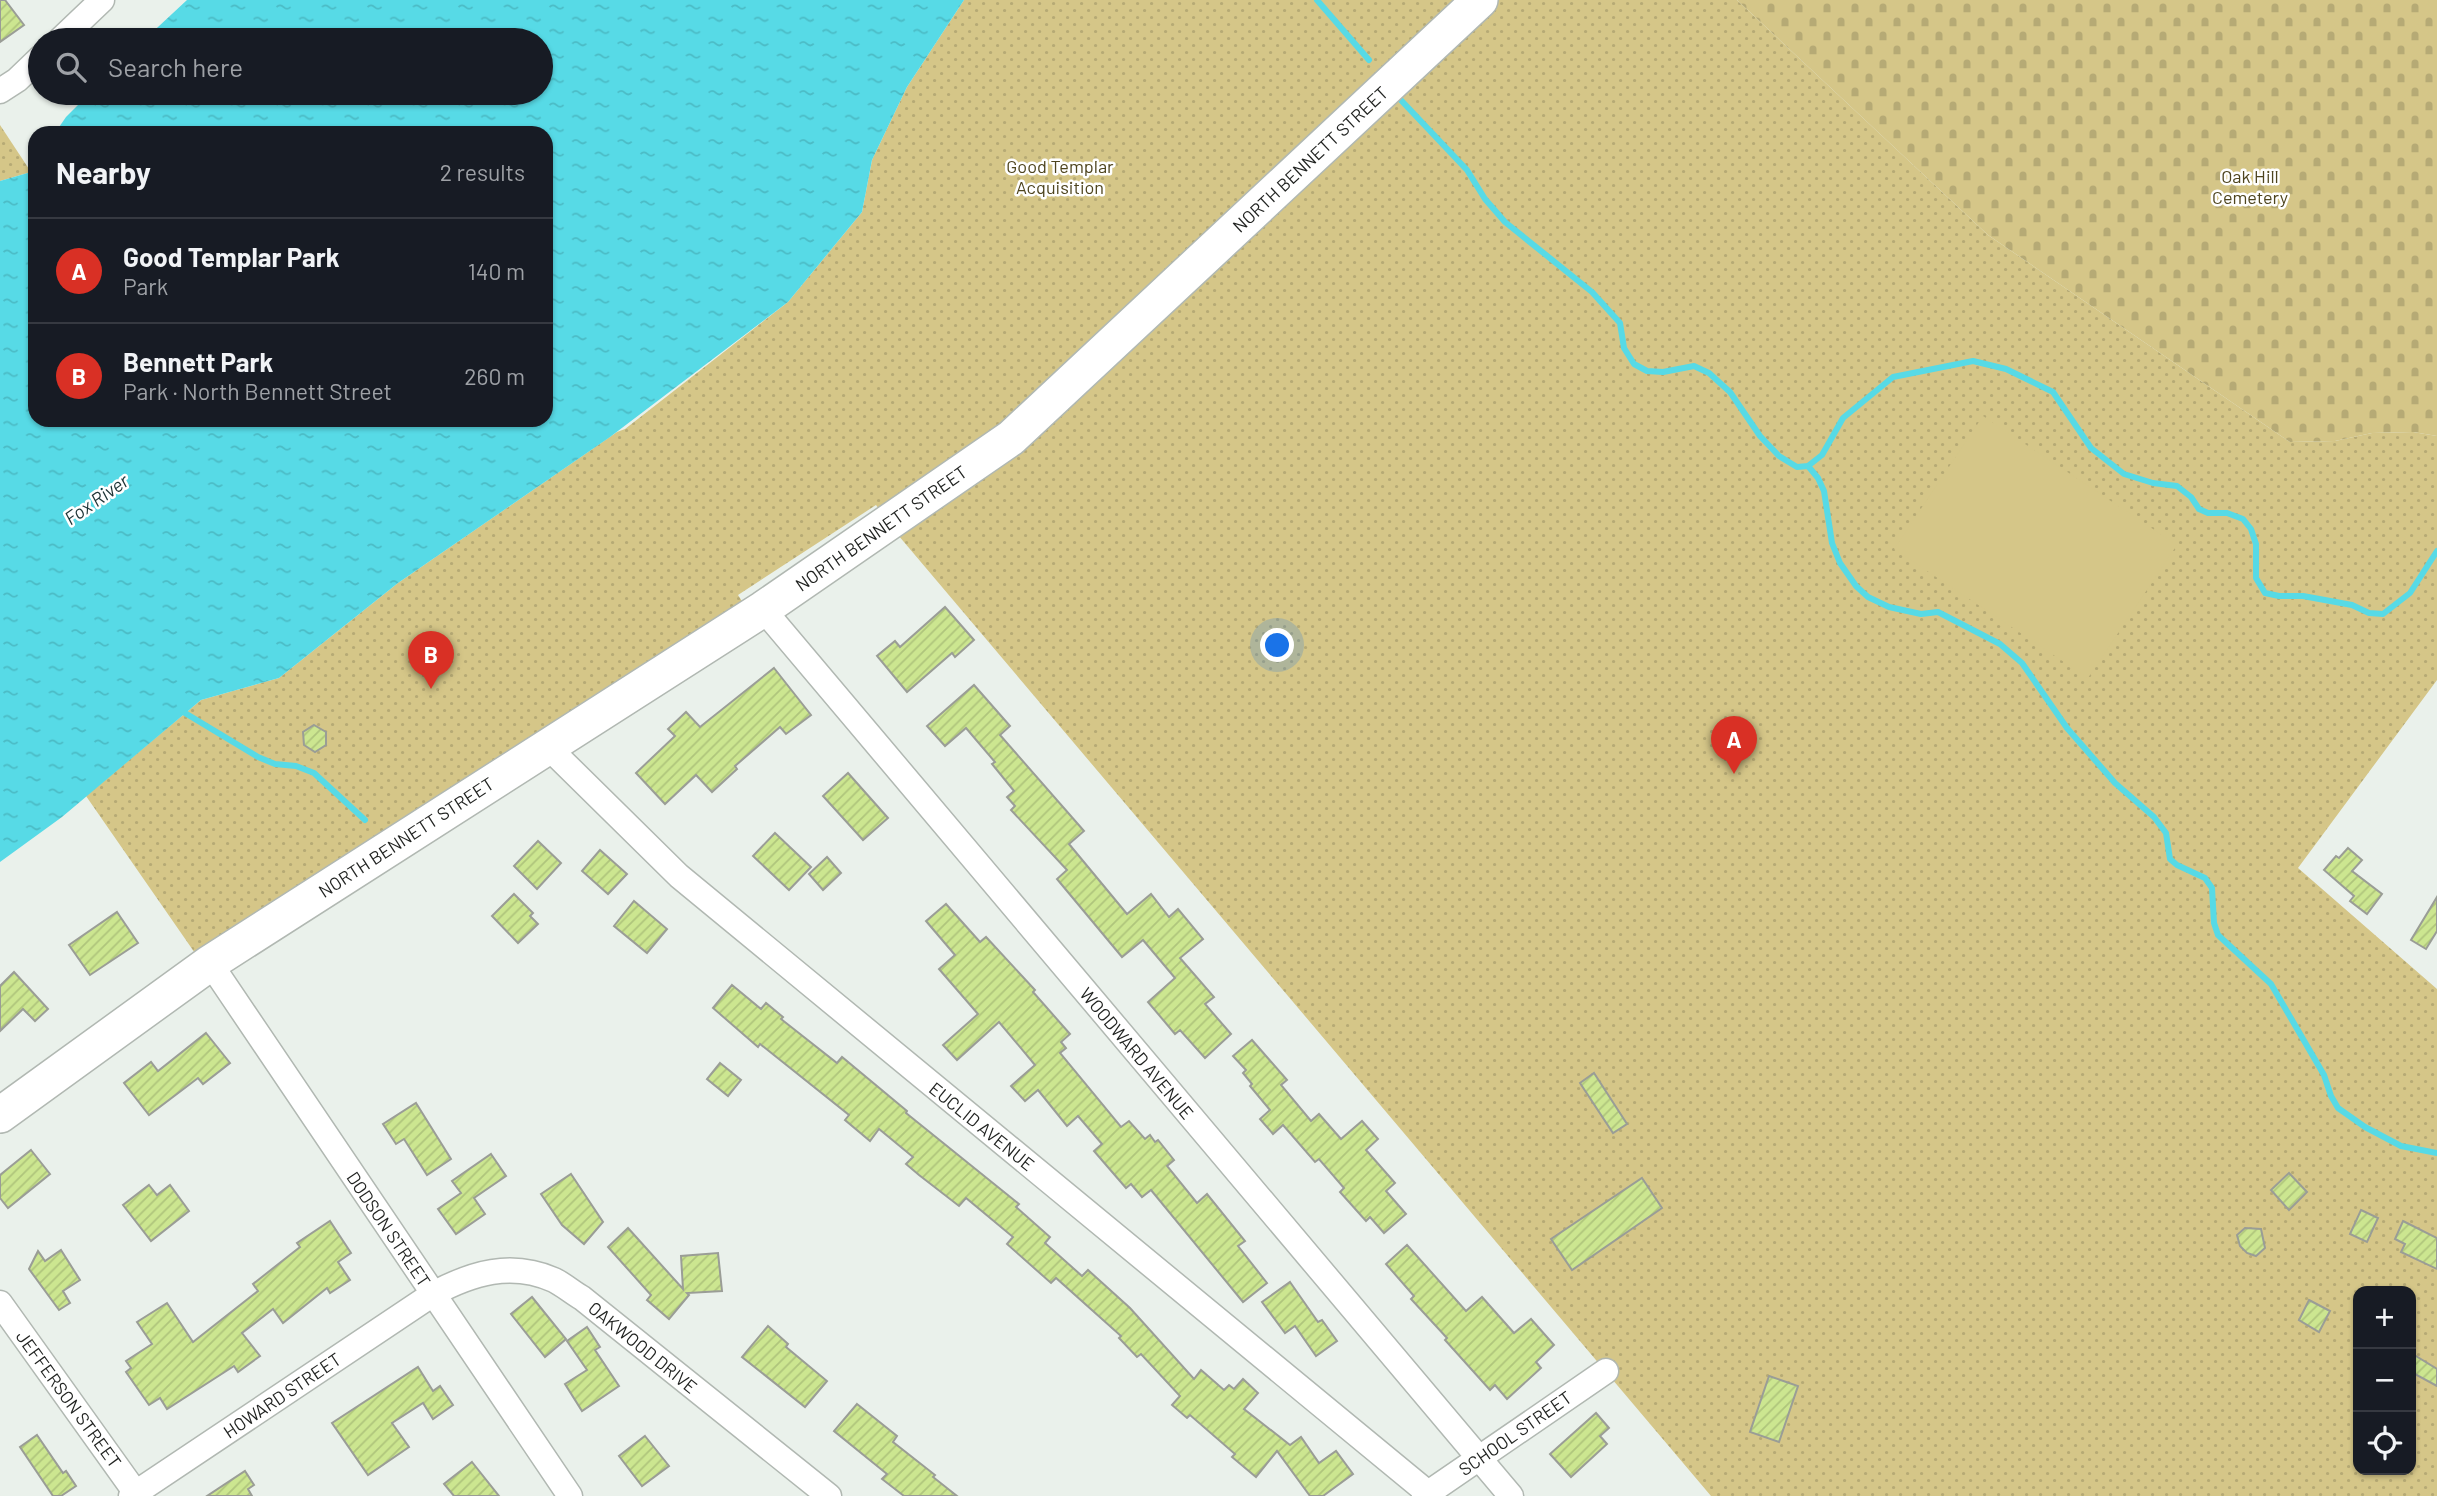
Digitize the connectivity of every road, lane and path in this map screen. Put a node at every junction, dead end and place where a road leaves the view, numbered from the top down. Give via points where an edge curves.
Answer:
1 (102, 0) edge
2 (1480, 0) edge
3 (73, 28) edge
4 (28, 69) edge
5 (0, 91) edge
6 (763, 609) junction
7 (548, 747) junction
8 (210, 962) junction
9 (0, 1115) edge
10 (433, 1294) junction
11 (0, 1303) edge
12 (1606, 1371) dead end
13 (1478, 1458) junction
14 (135, 1495) edge
15 (1426, 1495) edge
16 (569, 1496) edge
17 (829, 1496) edge
18 (1511, 1496) edge

1 - 3 street
2 - 6 main road, NORTH BENNETT STREET via 1011,438
4 - 5 street
6 - 7 main road, NORTH BENNETT STREET
6 - 13 street, WOODWARD AVENUE
7 - 8 main road, NORTH BENNETT STREET
7 - 15 street, EUCLID AVENUE via 679,876
8 - 9 main road, NORTH BENNETT STREET
8 - 10 street, DODSON STREET
10 - 14 street, HOWARD STREET
10 - 16 street, DODSON STREET
10 - 17 street, OAKWOOD DRIVE via 489,1271 523,1272 555,1280
11 - 14 street, JEFFERSON STREET
12 - 13 street, SCHOOL STREET
13 - 15 street, SCHOOL STREET
13 - 18 street, WOODWARD AVENUE

